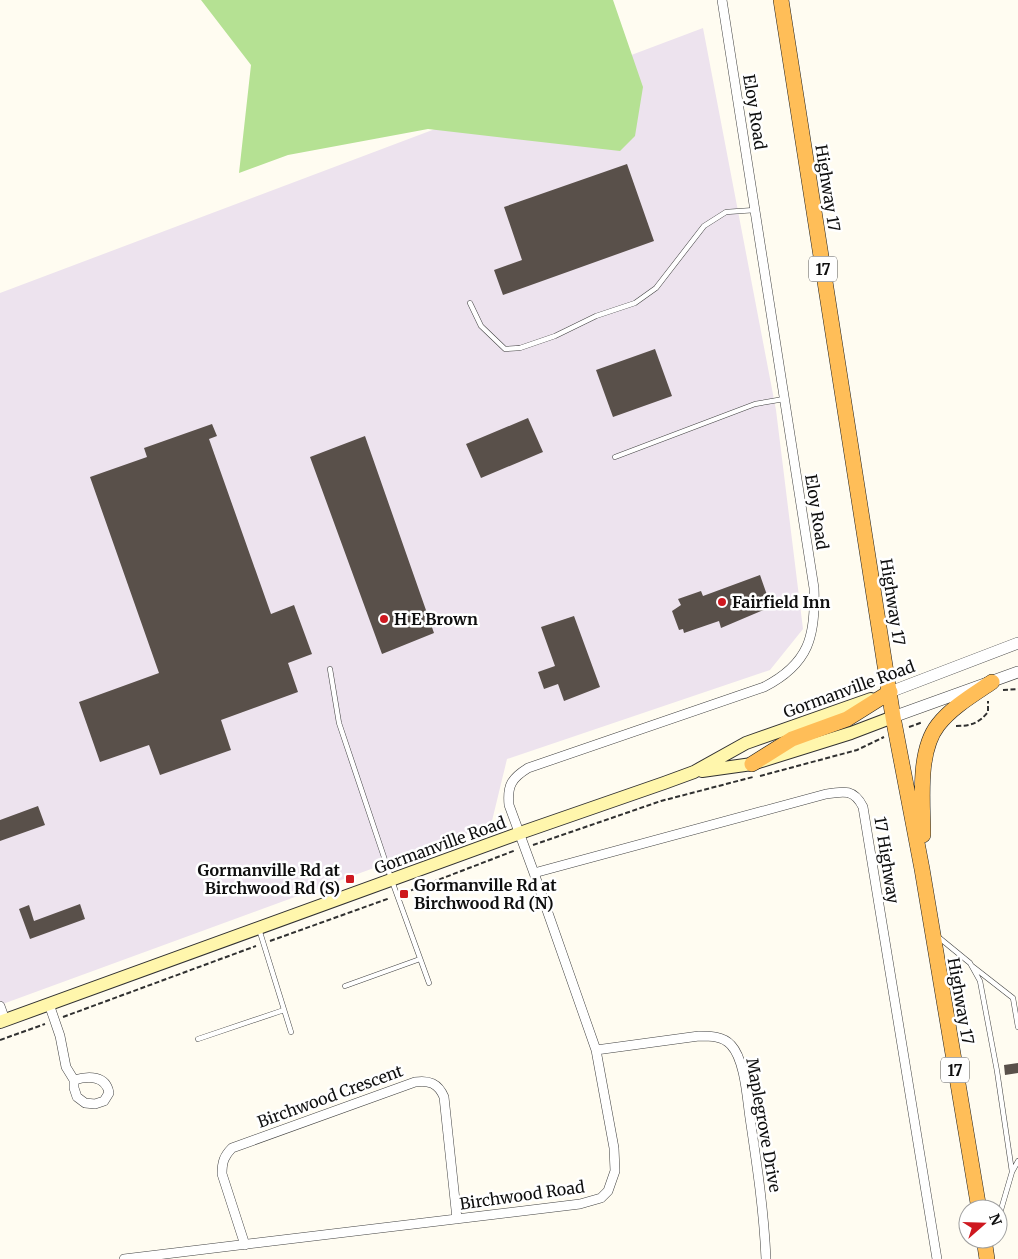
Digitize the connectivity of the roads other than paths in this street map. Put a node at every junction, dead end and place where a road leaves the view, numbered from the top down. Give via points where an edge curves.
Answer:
1 (722, 0) edge
2 (781, 0) edge
3 (755, 210) junction
4 (470, 303) dead end
5 (784, 398) junction
6 (615, 457) dead end
7 (1018, 643) edge
8 (330, 669) dead end
9 (1017, 672) edge
10 (992, 682) junction
11 (890, 692) junction
12 (895, 724) junction
13 (752, 764) junction
14 (694, 772) junction
15 (520, 833) junction
16 (922, 869) junction
17 (534, 872) junction
18 (392, 881) junction
19 (259, 929) junction
20 (932, 932) junction
21 (420, 960) junction
22 (970, 964) junction
23 (429, 983) dead end
24 (345, 986) dead end
25 (49, 1004) junction
26 (0, 1006) edge
27 (284, 1010) junction
28 (3, 1021) edge
29 (1018, 1027) edge
30 (291, 1032) dead end
31 (198, 1039) dead end
32 (596, 1050) junction
33 (74, 1080) dead end
34 (1018, 1161) edge
35 (1012, 1172) junction
36 (976, 1199) edge
37 (1004, 1199) edge
38 (458, 1219) junction
39 (245, 1245) junction
40 (124, 1259) edge
41 (766, 1259) edge
42 (937, 1259) edge

1 - 3 street, Eloy Road
2 - 11 highway, Highway 17 / 17
3 - 4 lane via 726,212 704,226 656,288 635,303 520,348 505,348 481,326
3 - 5 street, Eloy Road
5 - 6 lane via 755,404
5 - 15 street, Eloy Road via 814,588 811,636 799,660 784,675 764,687 517,774 508,794
7 - 11 street, Gormanville Road
8 - 18 lane via 339,723
9 - 10 street, Gormanville Road
10 - 12 street, Gormanville Road
10 - 16 highway via 957,706 938,726 925,755
11 - 12 highway, Highway 17 / 17
11 - 13 highway via 848,719 792,739
11 - 14 main road, Gormanville Road via 746,743
12 - 13 main road, Gormanville Road via 851,733
12 - 16 highway, Highway 17 / 17
13 - 14 main road, Gormanville Road
14 - 15 main road, Gormanville Road
15 - 17 street, Birchwood Road
15 - 18 main road, Gormanville Road
16 - 20 highway, Highway 17 / 17
17 - 32 street, Birchwood Road
17 - 42 street, 17 Highway via 826,794 848,792 854,795 864,807
18 - 19 main road, Gormanville Road
18 - 21 lane
19 - 25 main road, Gormanville Road
19 - 27 lane
20 - 22 lane
20 - 36 highway, Highway 17 / 17
21 - 23 lane
21 - 24 lane
22 - 29 lane via 1013,998
22 - 35 lane via 980,981
25 - 28 main road, Gormanville Road
25 - 33 street via 66,1067
26 - 28 street
27 - 30 lane
27 - 31 lane
32 - 38 street, Birchwood Road via 615,1161 613,1182 608,1191 600,1198 580,1204
32 - 41 street, Maplegrove Drive via 699,1036 711,1036 730,1044 736,1052 746,1092
34 - 35 lane
35 - 37 lane
38 - 39 street, Birchwood Road
38 - 39 street, Birchwood Crescent via 444,1097 434,1084 415,1082 232,1148 225,1154 222,1174
39 - 40 street, Birchwood Road

